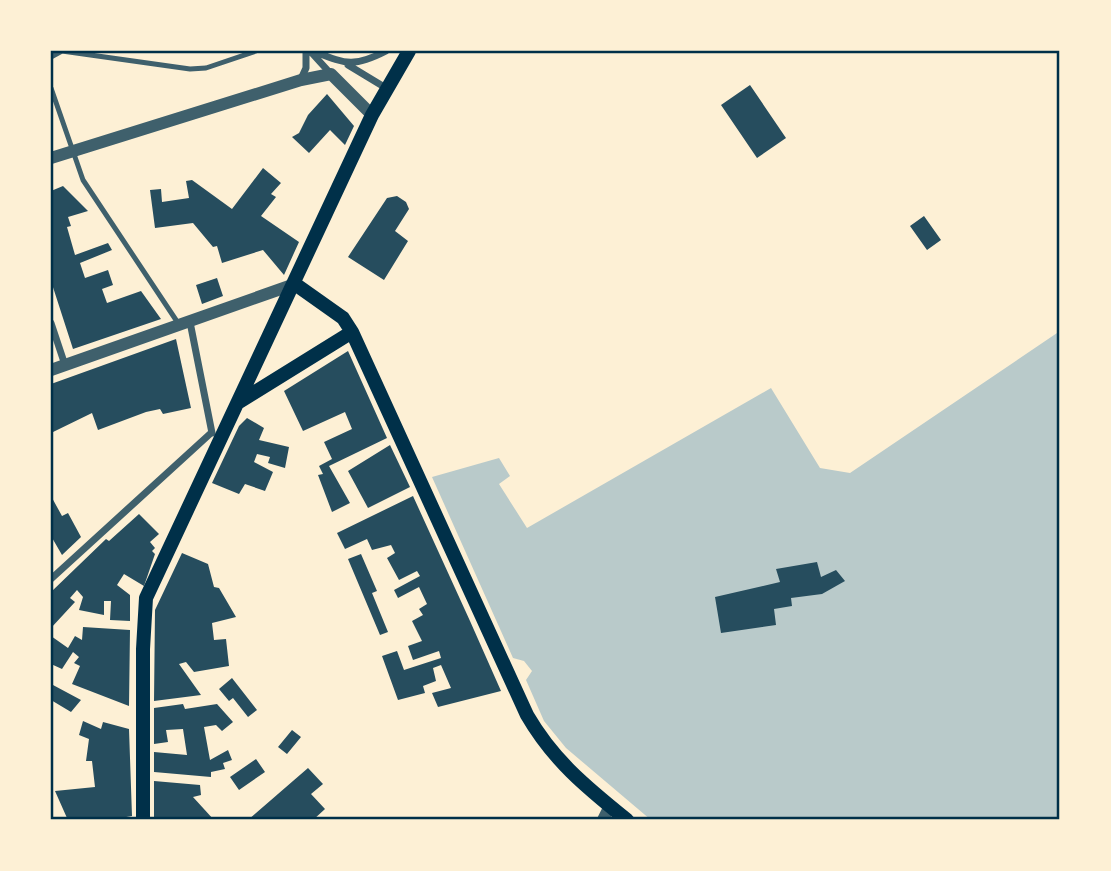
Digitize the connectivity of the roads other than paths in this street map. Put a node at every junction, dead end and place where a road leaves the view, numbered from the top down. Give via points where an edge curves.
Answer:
1 (256, 51) edge
2 (310, 51) edge
3 (386, 51) edge
4 (409, 51) edge
5 (51, 57) edge
6 (347, 64) junction
7 (331, 75) junction
8 (296, 81) junction
9 (51, 88) edge
10 (386, 88) junction
11 (372, 116) junction
12 (55, 157) edge
13 (295, 284) junction
14 (51, 323) edge
15 (180, 326) junction
16 (354, 337) junction
17 (65, 365) junction
18 (51, 370) edge
19 (237, 403) junction
20 (218, 432) junction
21 (51, 579) edge
22 (610, 806) junction
23 (143, 820) edge
24 (603, 820) edge
25 (626, 820) edge

1 - 5 lane via 190,69 62,51
2 - 6 street
2 - 7 street
2 - 8 street via 306,68
3 - 6 street
4 - 10 main road
6 - 10 street
7 - 8 street
7 - 11 street
8 - 12 street
9 - 15 lane via 83,180
10 - 11 main road
11 - 13 main road
13 - 15 street
13 - 16 main road via 343,318
13 - 19 main road
14 - 17 street
15 - 17 street
15 - 20 street
16 - 19 main road
16 - 22 main road via 527,715 557,760
17 - 18 street
19 - 20 main road
20 - 21 street
20 - 23 main road via 146,598
22 - 24 street
22 - 25 main road

